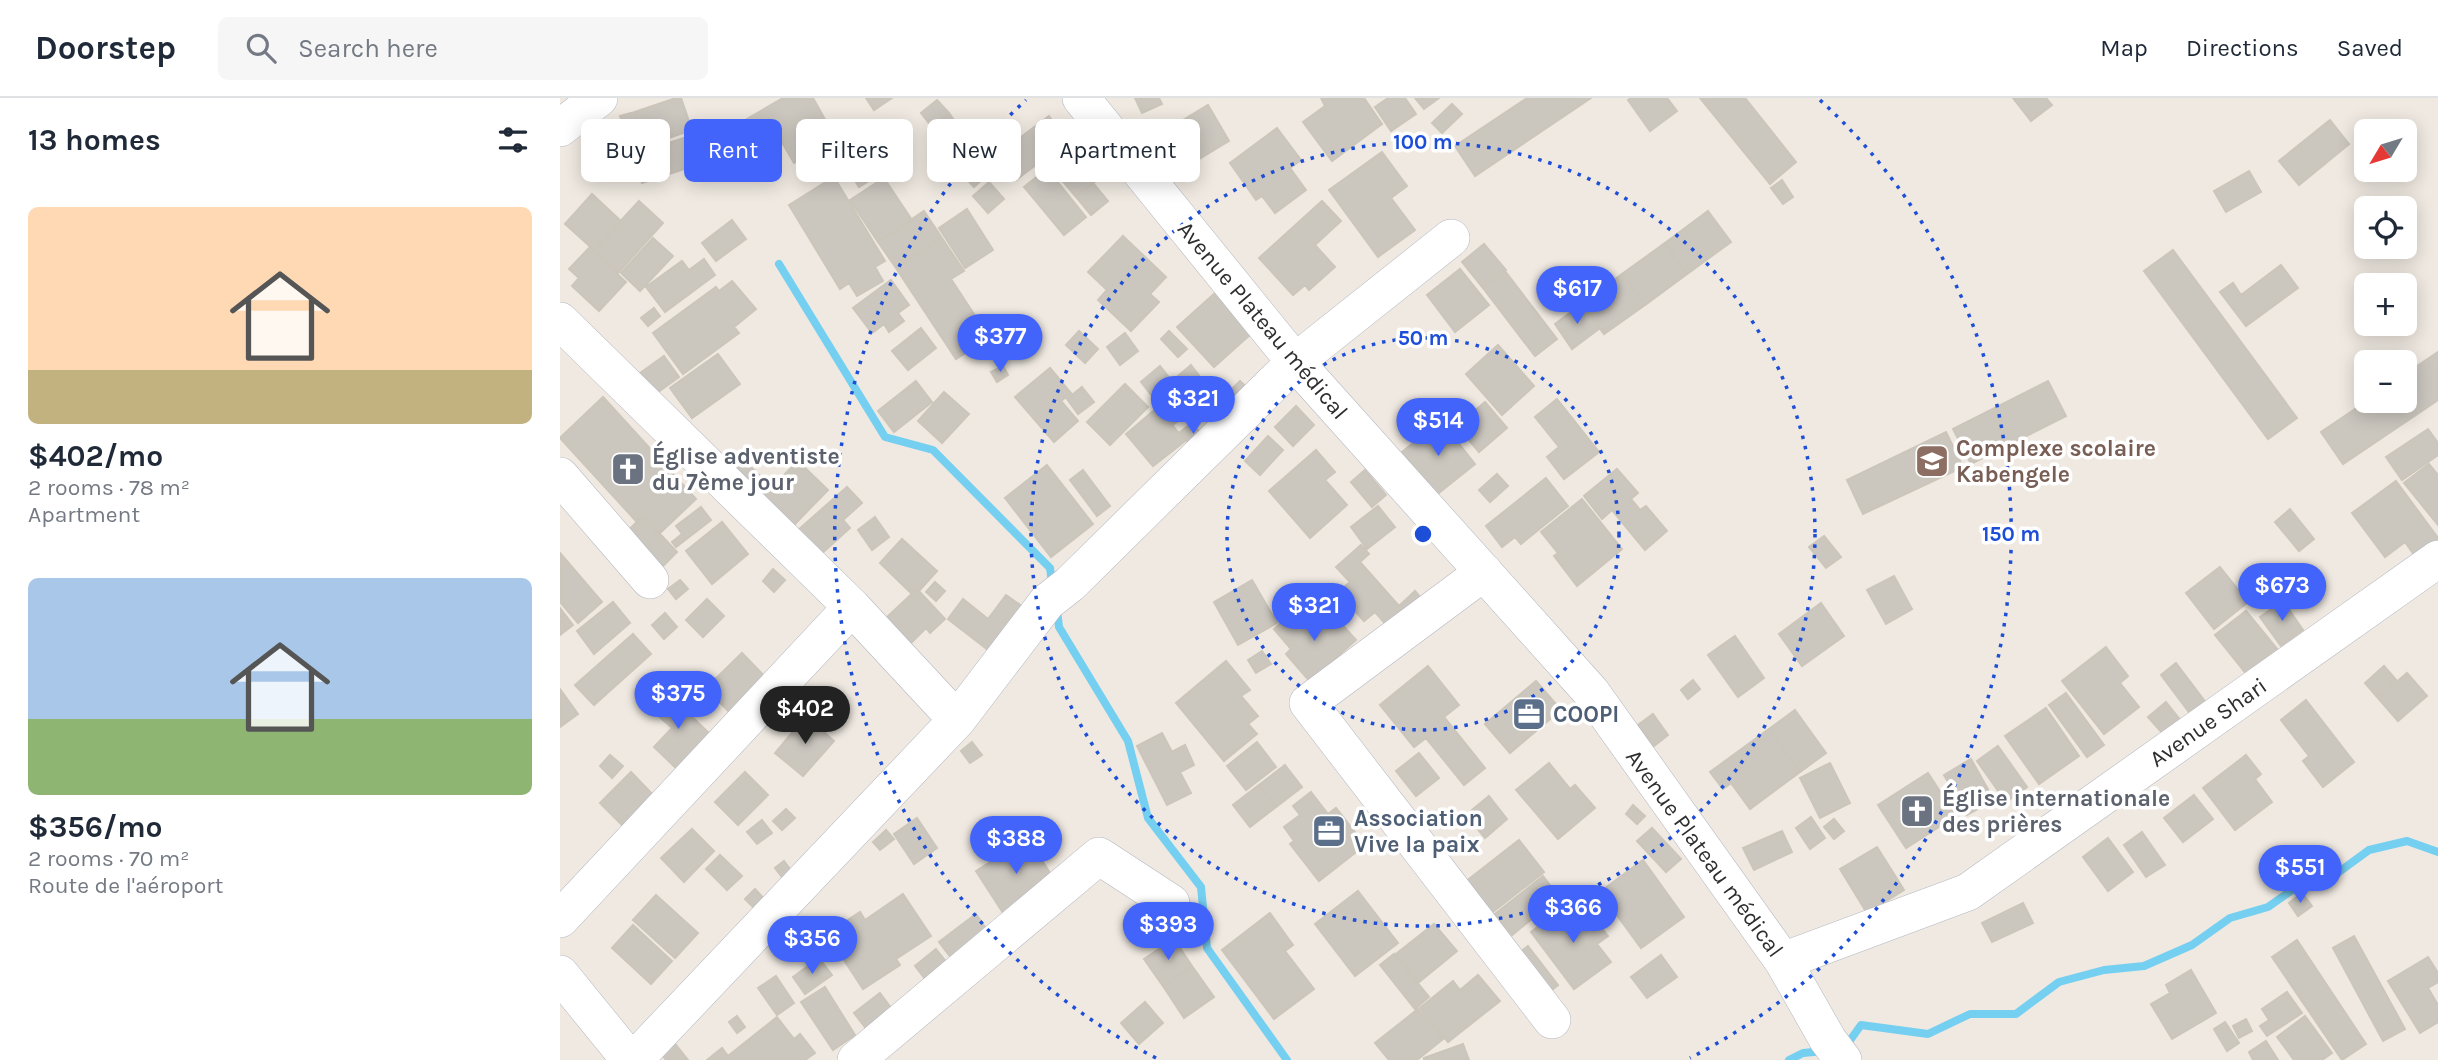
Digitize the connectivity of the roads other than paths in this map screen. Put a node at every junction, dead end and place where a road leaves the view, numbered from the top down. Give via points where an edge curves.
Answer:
1 (599, 98) edge
2 (1082, 98) edge
3 (560, 128) edge
4 (1451, 238) dead end
5 (560, 321) edge
6 (1295, 362) junction
7 (560, 476) edge
8 (2438, 559) edge
9 (1484, 572) junction
10 (650, 580) dead end
11 (852, 607) junction
12 (957, 720) junction
13 (1171, 903) dead end
14 (560, 919) edge
15 (1783, 961) junction
16 (560, 974) edge
17 (1552, 1020) dead end
18 (1836, 1050) edge
19 (632, 1060) edge
20 (856, 1060) edge

1 - 3 street
2 - 6 street, Avenue Plateau médical
4 - 6 street
5 - 11 street
6 - 9 street, Avenue Plateau médical
6 - 12 street via 1058,593
7 - 10 street
8 - 15 street, Avenue Shari via 1968,892
9 - 15 street, Avenue Plateau médical via 1591,692
9 - 17 street via 1308,703
11 - 12 street
11 - 14 street
12 - 19 street
13 - 20 street via 1099,856
15 - 18 street, Avenue Plateau médical
16 - 19 street

